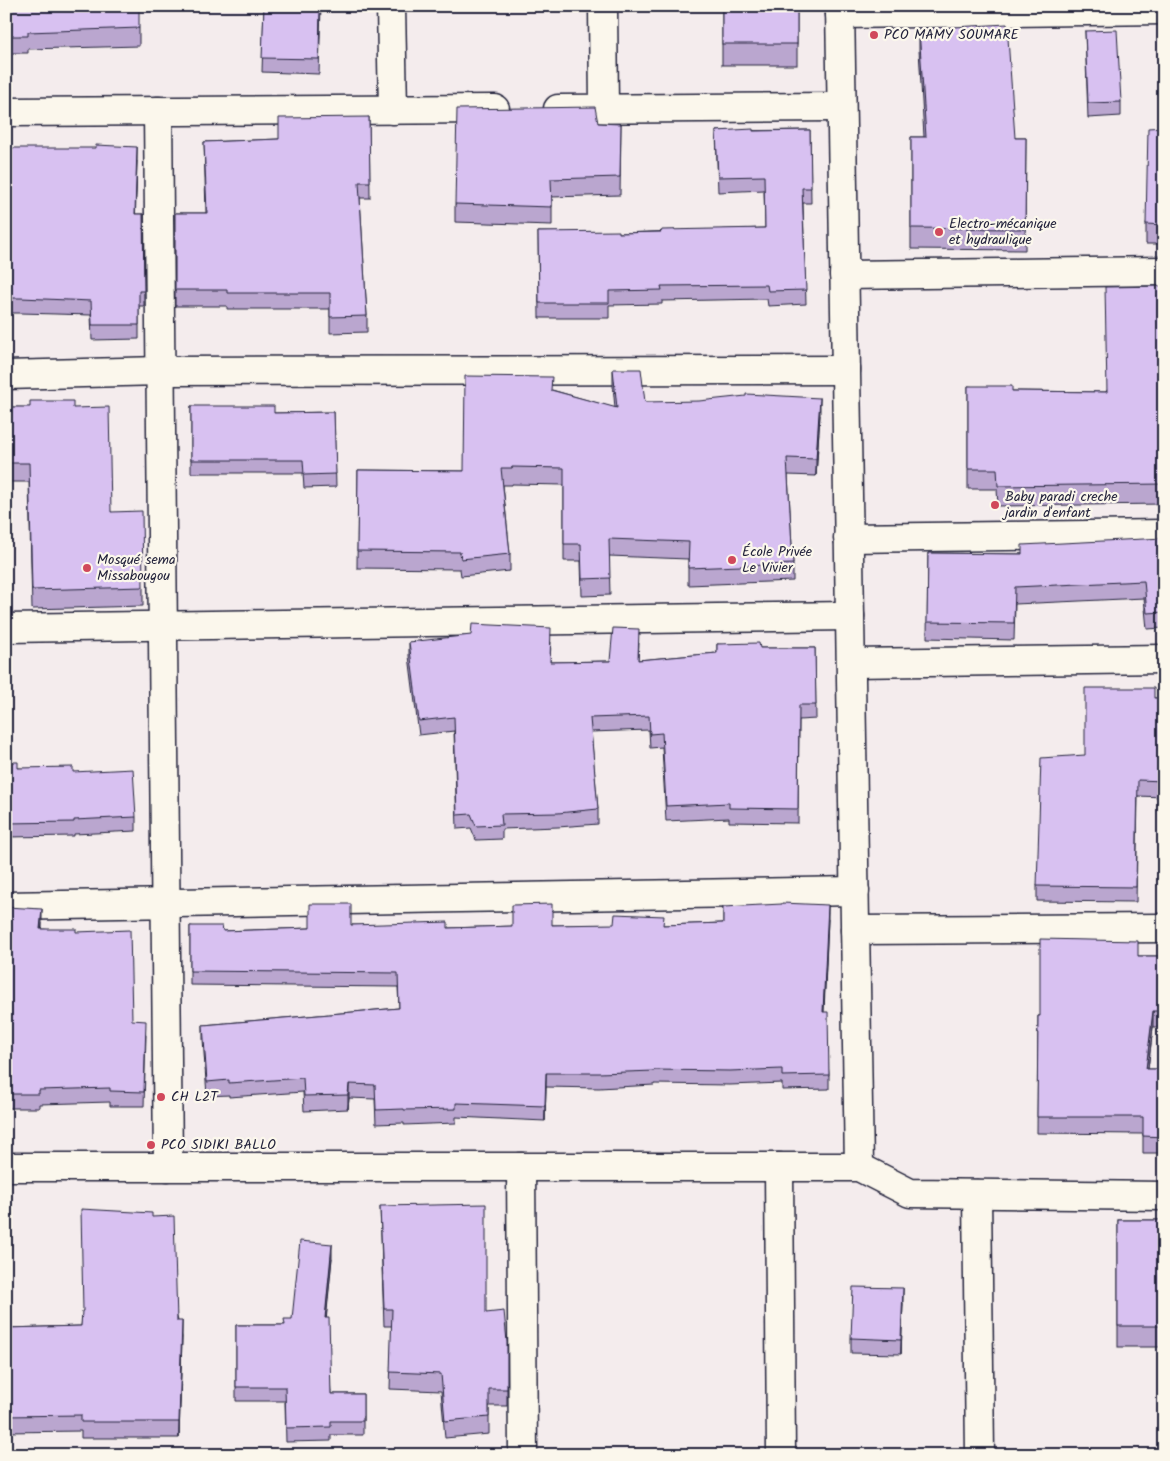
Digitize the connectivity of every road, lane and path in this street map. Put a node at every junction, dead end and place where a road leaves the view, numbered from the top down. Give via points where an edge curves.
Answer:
1 (391, 6) edge
2 (603, 6) edge
3 (840, 10) edge
4 (1164, 10) edge
5 (842, 107) junction
6 (604, 108) junction
7 (393, 110) junction
8 (158, 111) junction
9 (6, 112) edge
10 (1164, 271) edge
11 (844, 275) junction
12 (846, 370) junction
13 (160, 371) junction
14 (6, 375) edge
15 (1164, 534) edge
16 (848, 538) junction
17 (850, 616) junction
18 (163, 626) junction
19 (6, 628) edge
20 (1164, 659) edge
21 (851, 663) junction
22 (854, 891) junction
23 (166, 904) junction
24 (6, 906) edge
25 (1164, 928) edge
26 (855, 930) junction
27 (521, 1167) junction
28 (779, 1167) junction
29 (859, 1167) junction
30 (6, 1168) edge
31 (168, 1168) junction
32 (977, 1194) junction
33 (1164, 1196) edge
34 (522, 1455) edge
35 (781, 1455) edge
36 (980, 1455) edge

1 - 7 street
2 - 6 street
3 - 4 street
3 - 5 street
5 - 6 street
5 - 11 street
6 - 7 street
7 - 8 street
8 - 9 street
8 - 13 street
10 - 11 street
11 - 12 street
12 - 13 street
12 - 16 street
13 - 14 street
13 - 18 street
15 - 16 street
16 - 17 street
17 - 18 street
17 - 21 street
18 - 19 street
18 - 23 street
20 - 21 street
21 - 22 street
22 - 23 street
22 - 26 street
23 - 24 street
23 - 31 street
25 - 26 street
26 - 29 street
27 - 28 street
27 - 31 street
27 - 34 street
28 - 29 street
28 - 35 street
29 - 32 street via 910,1194
30 - 31 street
32 - 33 street
32 - 36 street

